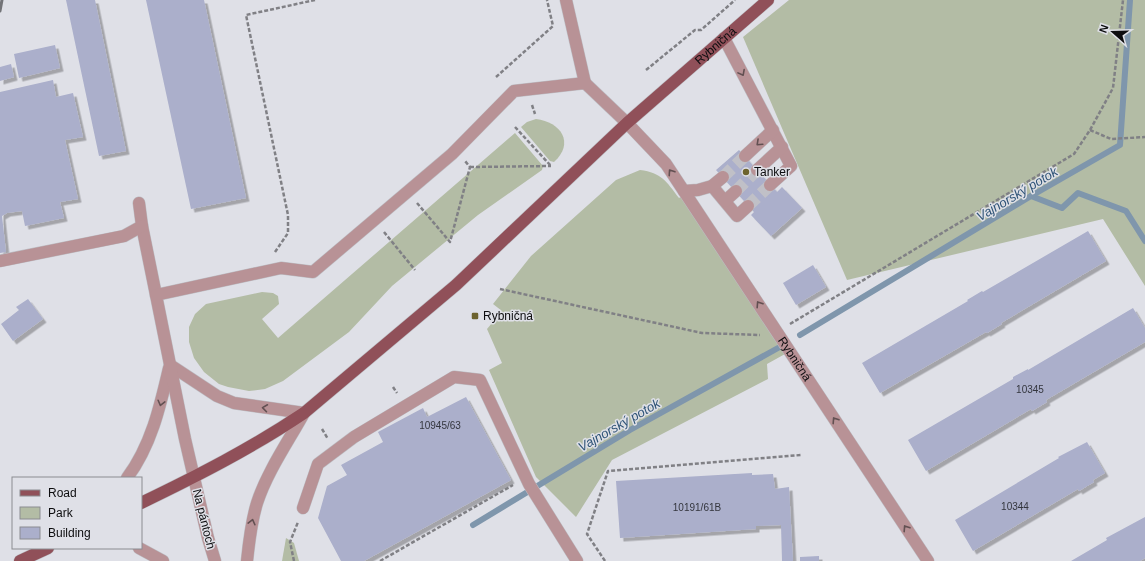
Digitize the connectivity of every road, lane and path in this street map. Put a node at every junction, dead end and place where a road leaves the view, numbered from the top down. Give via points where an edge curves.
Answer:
1 (315, 0) edge
2 (547, 0) edge
3 (566, 0) edge
4 (735, 0) edge
5 (768, 0) edge
6 (1123, 0) edge
7 (724, 38) junction
8 (646, 70) dead end
9 (496, 77) dead end
10 (585, 83) junction
11 (627, 123) junction
12 (515, 127) dead end
13 (773, 130) junction
14 (1090, 130) junction
15 (1145, 137) edge
16 (782, 147) junction
17 (456, 150) junction
18 (744, 156) tunnel mouth
19 (470, 167) junction
20 (758, 170) tunnel mouth
21 (723, 177) tunnel mouth
22 (770, 185) tunnel mouth
23 (712, 186) junction
24 (684, 191) junction
25 (736, 191) tunnel mouth
26 (408, 192) junction
27 (725, 201) junction
28 (139, 203) dead end
29 (748, 206) tunnel mouth
30 (374, 220) junction
31 (142, 226) junction
32 (270, 255) dead end
33 (0, 261) edge
34 (415, 270) dead end
35 (500, 289) dead end
36 (156, 296) junction
37 (783, 336) junction
38 (170, 365) junction
39 (304, 413) junction
40 (801, 455) dead end
41 (127, 477) edge
42 (194, 477) junction
43 (528, 481) junction
44 (142, 503) edge
45 (303, 508) joint
46 (46, 549) edge
47 (141, 549) edge
48 (20, 561) edge
49 (163, 561) edge
50 (215, 561) edge
51 (247, 561) edge
52 (294, 561) edge
53 (380, 561) edge
54 (577, 561) edge
55 (605, 561) edge
56 (928, 561) edge

1 - 32 path via 246,15 288,215 288,233 277,252
2 - 9 path via 553,26
3 - 10 street
4 - 8 path via 701,30 695,30
5 - 7 main road, Rybničná
6 - 14 path via 1112,88
7 - 11 main road, Rybničná
7 -> 13 street
10 - 11 street
10 - 17 street via 514,91
24 -> 11 street, Rybničná via 666,164
11 - 39 main road, Rybničná via 456,285
12 - 19 path via 551,166
13 - 16 street
13 -> 18 street
14 - 15 path via 1111,139
14 - 37 path via 1074,154
16 - 20 street
16 - 22 street via 791,166
17 - 19 path
17 - 26 street
19 - 26 path via 450,242
21 - 23 street
23 - 24 street
23 - 27 street
37 -> 24 street, Rybničná
25 - 27 street
26 - 30 street
27 - 29 street via 737,216
28 - 31 street, Na pántoch
30 - 34 path
30 - 36 street via 313,272 281,268
31 - 33 street via 124,236
31 - 36 street, Na pántoch
35 - 37 path via 702,333
36 - 38 street, Na pántoch
56 -> 37 street, Rybničná
39 -> 38 street via 234,403 217,396
38 -> 41 street via 150,438
38 - 42 street, Na pántoch
39 - 42 main road, Rybničná via 276,432
51 -> 39 street via 251,528 262,492
40 - 55 path via 608,471 587,534
42 - 44 main road, Rybničná
42 - 50 street, Na pántoch
43 - 45 street via 480,380 454,377 354,437 318,464
43 - 53 path
43 - 54 street
45 - 52 path via 290,542
46 - 48 main road
47 - 49 street

